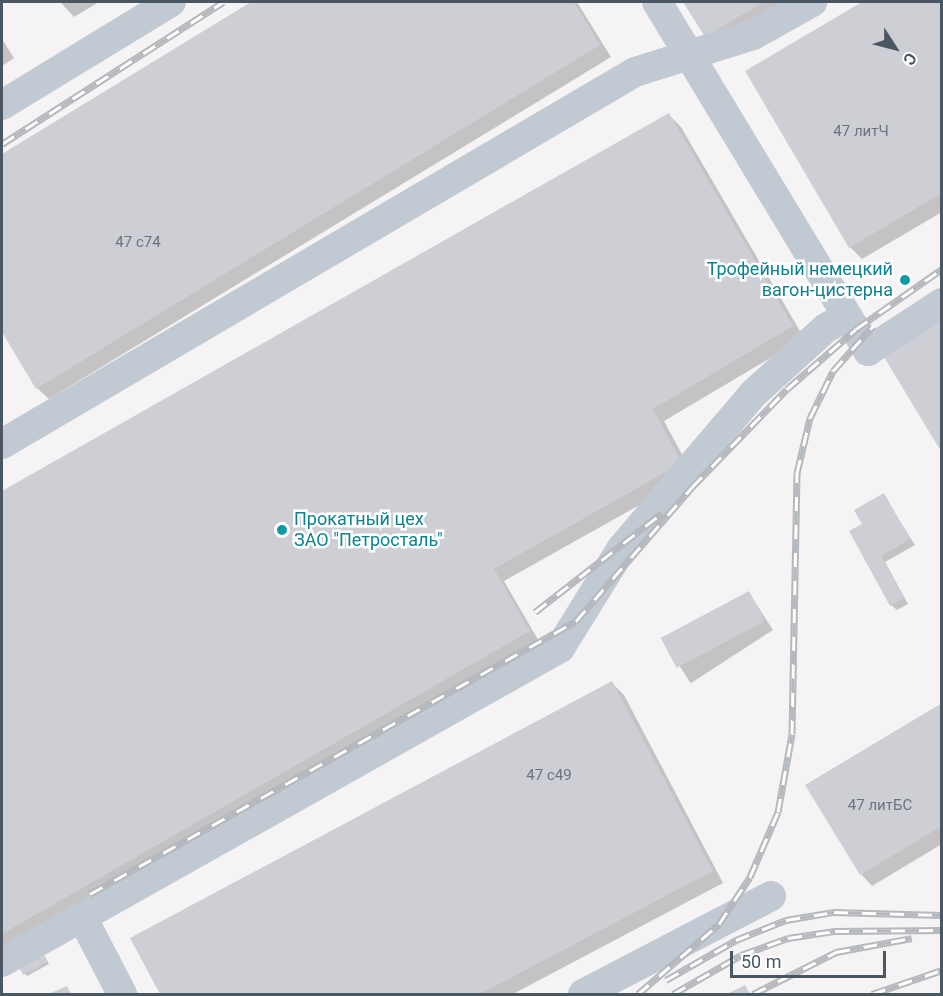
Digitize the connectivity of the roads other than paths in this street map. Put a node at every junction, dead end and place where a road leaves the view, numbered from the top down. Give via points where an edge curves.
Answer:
1 (171, 2) edge
2 (657, 2) edge
3 (812, 2) edge
4 (690, 55) junction
5 (2, 105) edge
6 (942, 303) edge
7 (847, 316) junction
8 (2, 444) edge
9 (771, 896) dead end
10 (82, 917) junction
11 (2, 962) edge
12 (122, 994) edge
13 (583, 994) edge

1 - 5 lane
2 - 4 lane
3 - 4 lane via 753,35
4 - 7 lane
4 - 8 lane via 635,72
6 - 7 lane via 868,351
7 - 10 lane via 826,328 754,393 622,548 560,648
9 - 13 lane
10 - 11 lane
10 - 12 lane

